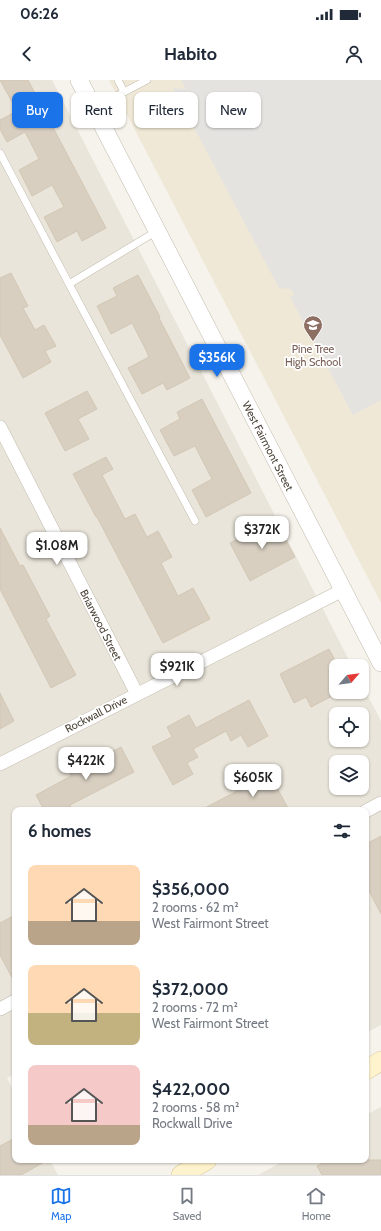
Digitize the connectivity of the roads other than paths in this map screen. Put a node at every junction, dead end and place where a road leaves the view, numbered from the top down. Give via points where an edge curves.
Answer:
1 (79, 80) edge
2 (118, 80) edge
3 (147, 80) edge
4 (85, 92) edge
5 (124, 92) joint
6 (103, 128) edge
7 (0, 153) edge
8 (157, 231) junction
9 (68, 284) junction
10 (0, 427) edge
11 (195, 521) dead end
12 (343, 590) junction
13 (381, 662) edge
14 (137, 694) junction
15 (0, 764) edge
16 (381, 803) edge
17 (369, 809) edge
18 (12, 1002) edge
19 (0, 1009) edge
20 (381, 1061) edge
21 (369, 1068) edge
22 (202, 1163) edge
23 (181, 1175) edge

1 - 4 street, West Fairmont Street
2 - 5 lane
3 - 5 lane
6 - 8 street, West Fairmont Street
7 - 9 lane
8 - 9 lane
8 - 12 street, West Fairmont Street
9 - 11 lane
10 - 14 street, Briarwood Street
12 - 13 street, West Fairmont Street
12 - 14 street, Rockwall Drive
14 - 15 street, Rockwall Drive
16 - 17 street
18 - 19 street
20 - 21 main road
22 - 23 main road

